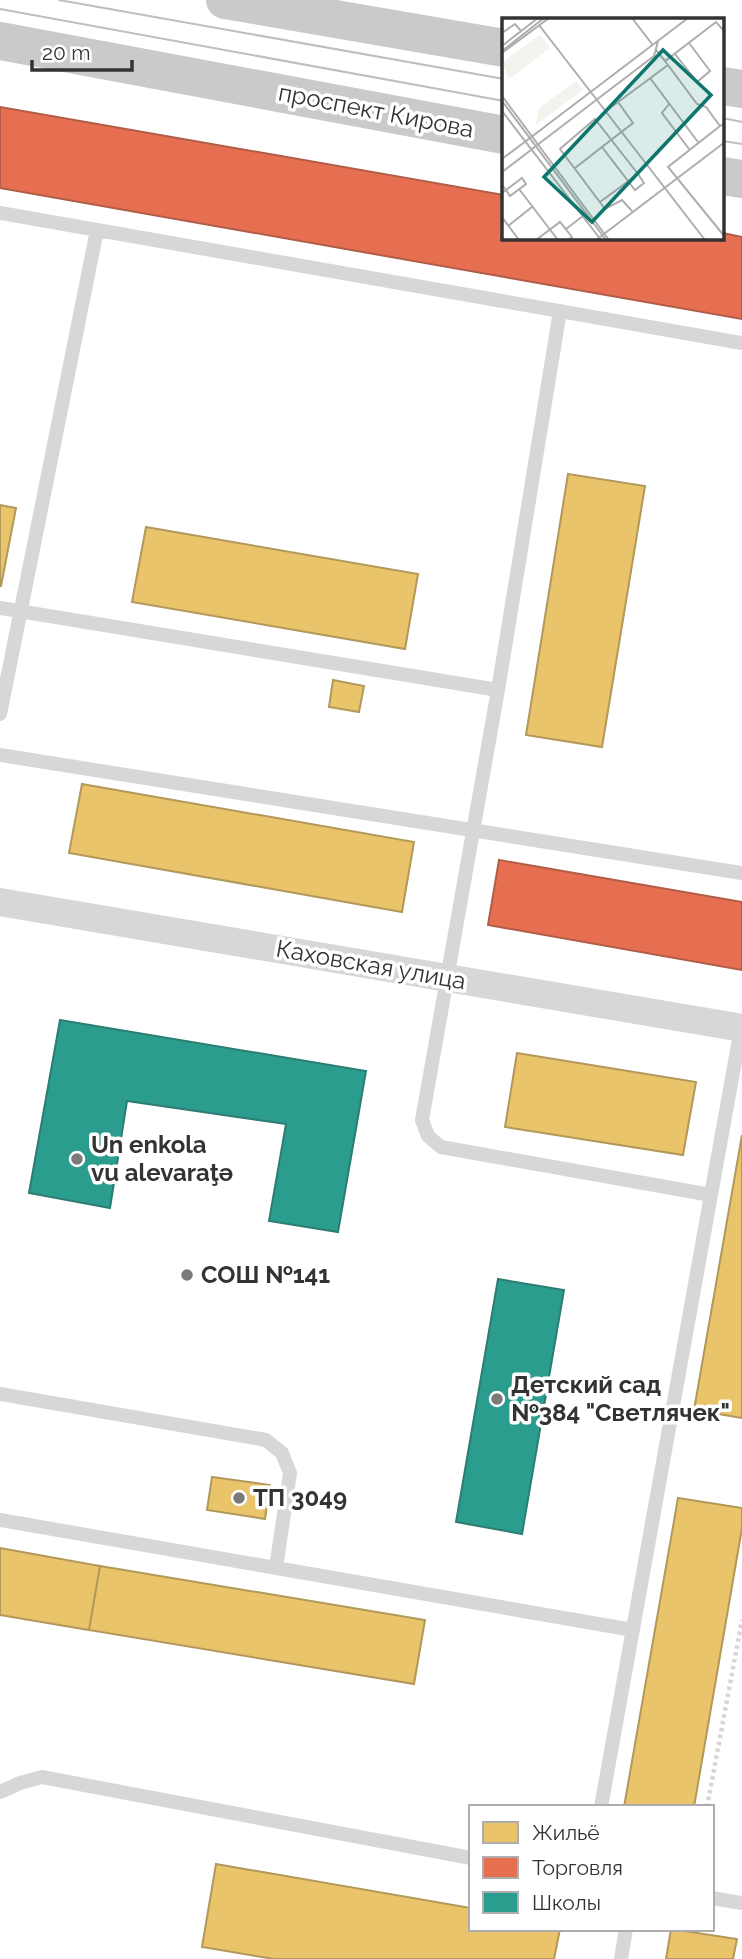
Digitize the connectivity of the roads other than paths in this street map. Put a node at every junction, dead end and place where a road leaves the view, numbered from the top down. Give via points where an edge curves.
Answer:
1 (225, 0) edge
2 (0, 41) edge
3 (502, 48) edge
4 (724, 86) edge
5 (742, 89) edge
6 (502, 135) edge
7 (724, 176) edge
8 (742, 179) edge
9 (0, 213) edge
10 (97, 230) junction
11 (560, 311) junction
12 (742, 343) edge
13 (0, 608) edge
14 (20, 612) junction
15 (498, 690) junction
16 (0, 714) edge
17 (0, 755) edge
18 (473, 831) junction
19 (742, 873) edge
20 (0, 902) edge
21 (446, 978) junction
22 (741, 1028) edge
23 (711, 1195) junction
24 (0, 1394) edge
25 (0, 1520) edge
26 (276, 1568) junction
27 (633, 1630) junction
28 (0, 1792) edge
29 (601, 1805) edge
30 (469, 1858) edge
31 (714, 1898) edge
32 (742, 1903) edge
33 (626, 1931) edge
34 (621, 1959) edge

1 - 3 main road
2 - 6 main road, проспект Кирова
4 - 5 main road
7 - 8 main road
9 - 10 lane
10 - 11 lane
10 - 14 lane
11 - 12 lane
11 - 15 lane
13 - 14 lane
14 - 15 lane
14 - 16 lane
15 - 18 lane
17 - 18 lane
18 - 19 lane
18 - 21 lane
20 - 21 street, Каховская улица
21 - 22 street, Каховская улица
21 - 23 lane via 422,1120 428,1136 440,1147
22 - 23 lane
23 - 27 lane
24 - 26 lane via 266,1440 282,1453 290,1473
25 - 26 lane
26 - 27 lane
27 - 29 lane
28 - 30 lane via 42,1777
31 - 32 lane
33 - 34 lane

